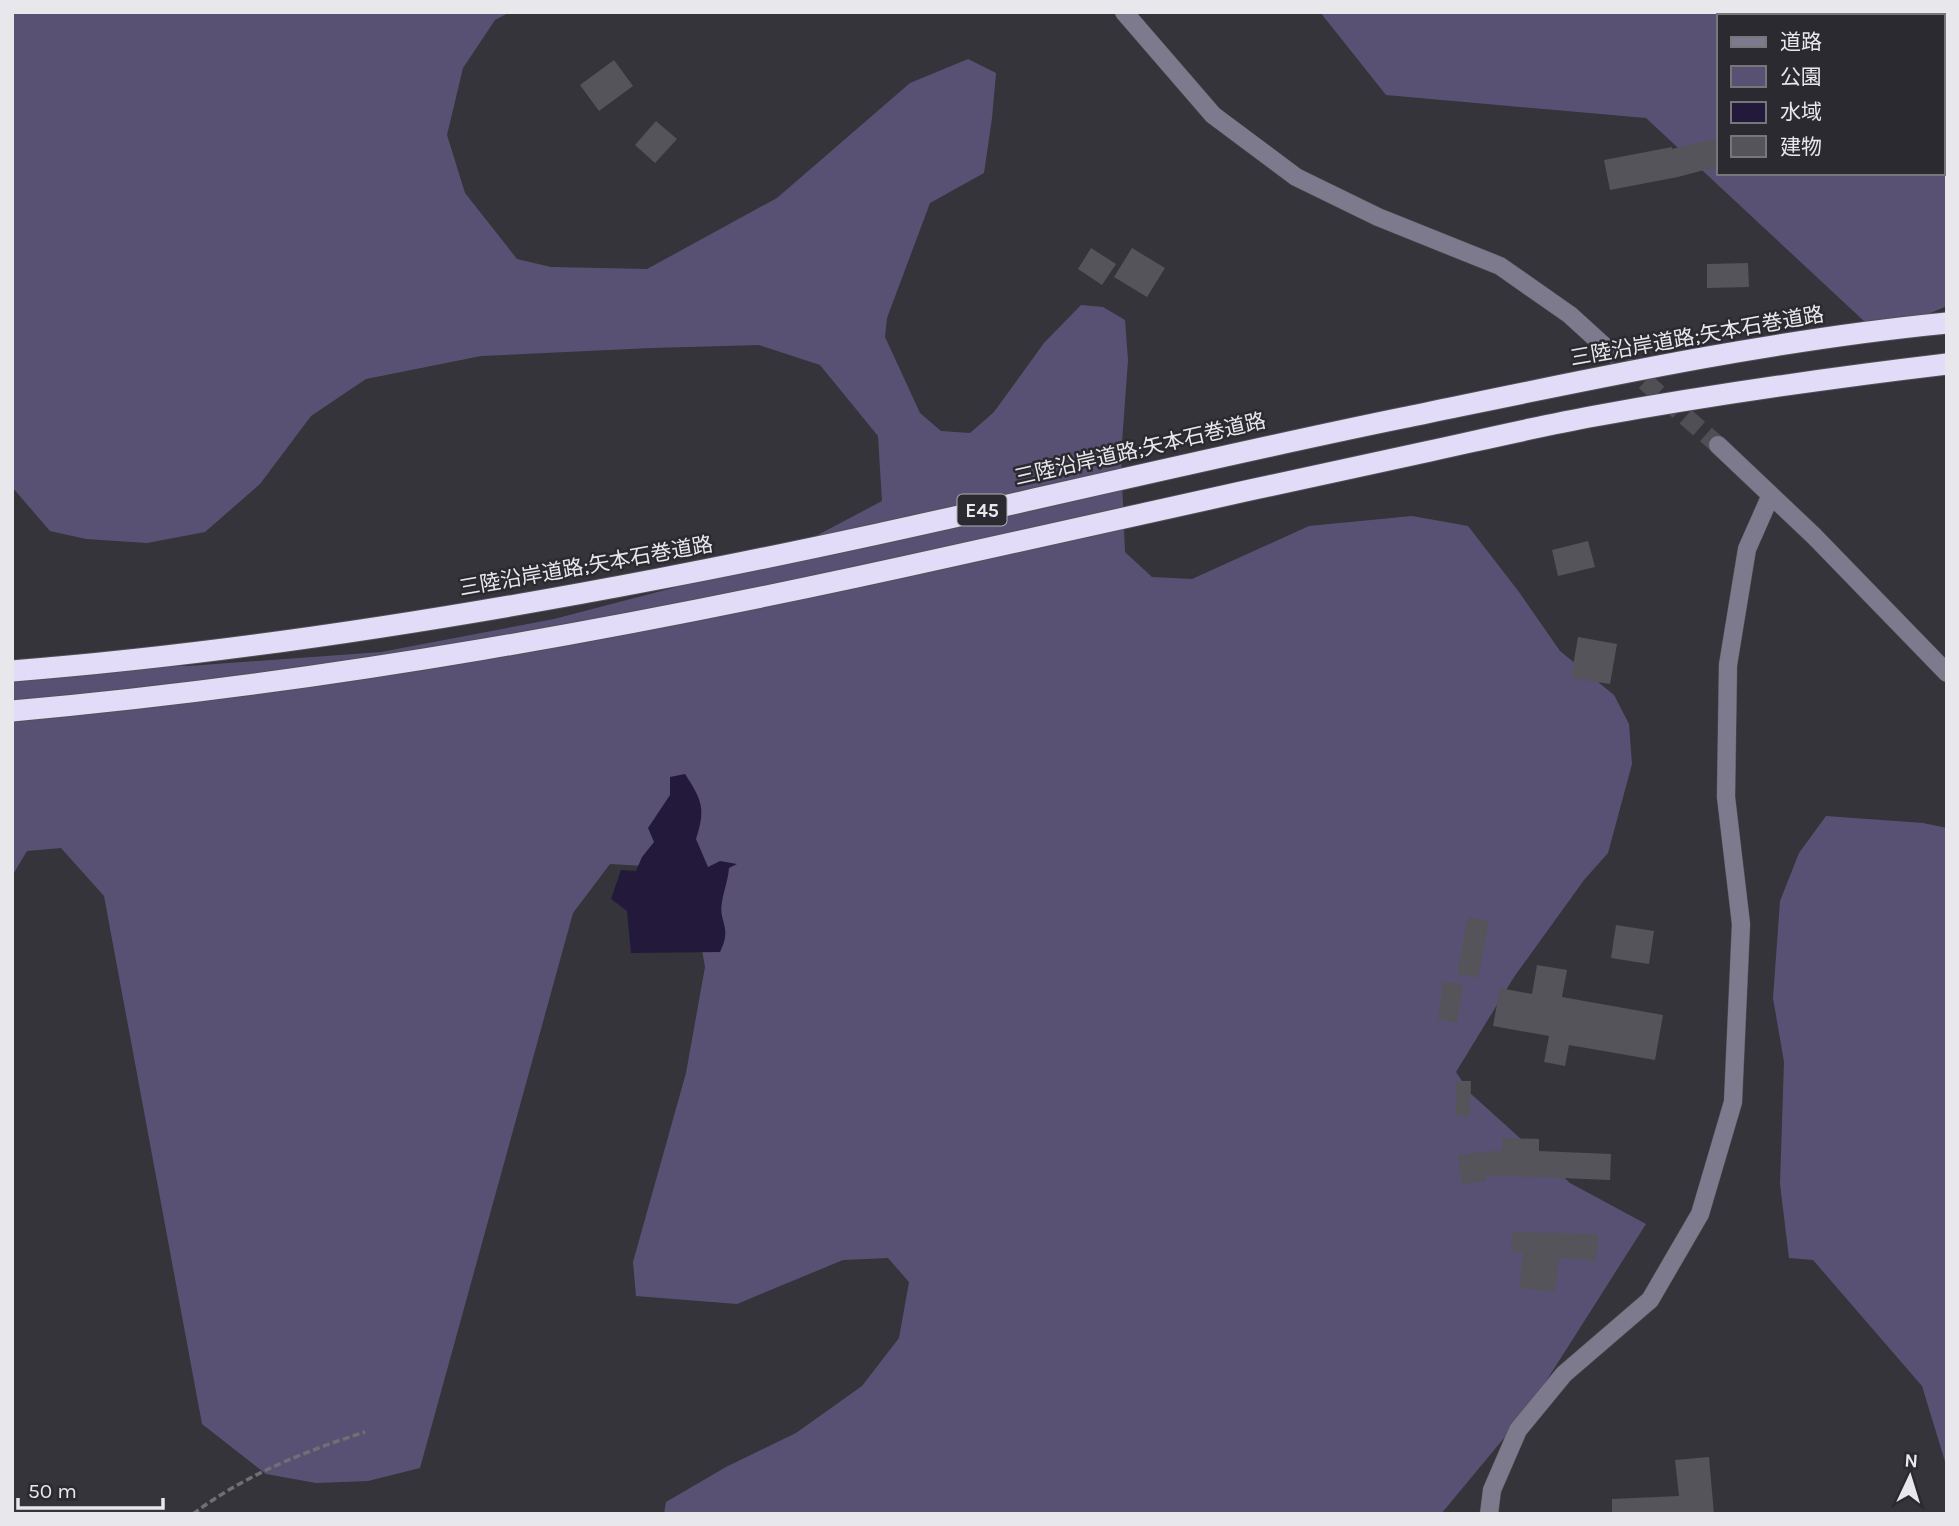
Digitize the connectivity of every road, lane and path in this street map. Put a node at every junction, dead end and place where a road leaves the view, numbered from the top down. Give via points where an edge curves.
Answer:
1 (1124, 12) edge
2 (1947, 323) edge
3 (1604, 346) tunnel mouth
4 (1947, 364) edge
5 (1718, 445) tunnel mouth
6 (1770, 496) junction
7 (12, 671) edge
8 (1947, 673) edge
9 (12, 711) edge
10 (365, 1432) dead end
11 (193, 1514) edge
12 (1489, 1514) edge

1 - 3 street via 1213,115 1296,177 1500,266 1570,315
2 - 7 highway, 三陸沿岸道路;矢本石巻道路 / E45 via 1855,332 1606,376 675,576 516,605 309,639
4 - 9 highway, E45 via 1594,416 917,564 511,646 117,702
5 - 6 street
6 - 8 street
6 - 12 street via 1747,550 1728,665 1726,797 1741,924 1733,1102 1700,1214 1650,1300 1564,1374 1518,1430 1492,1490
10 - 11 path via 314,1448 213,1498

